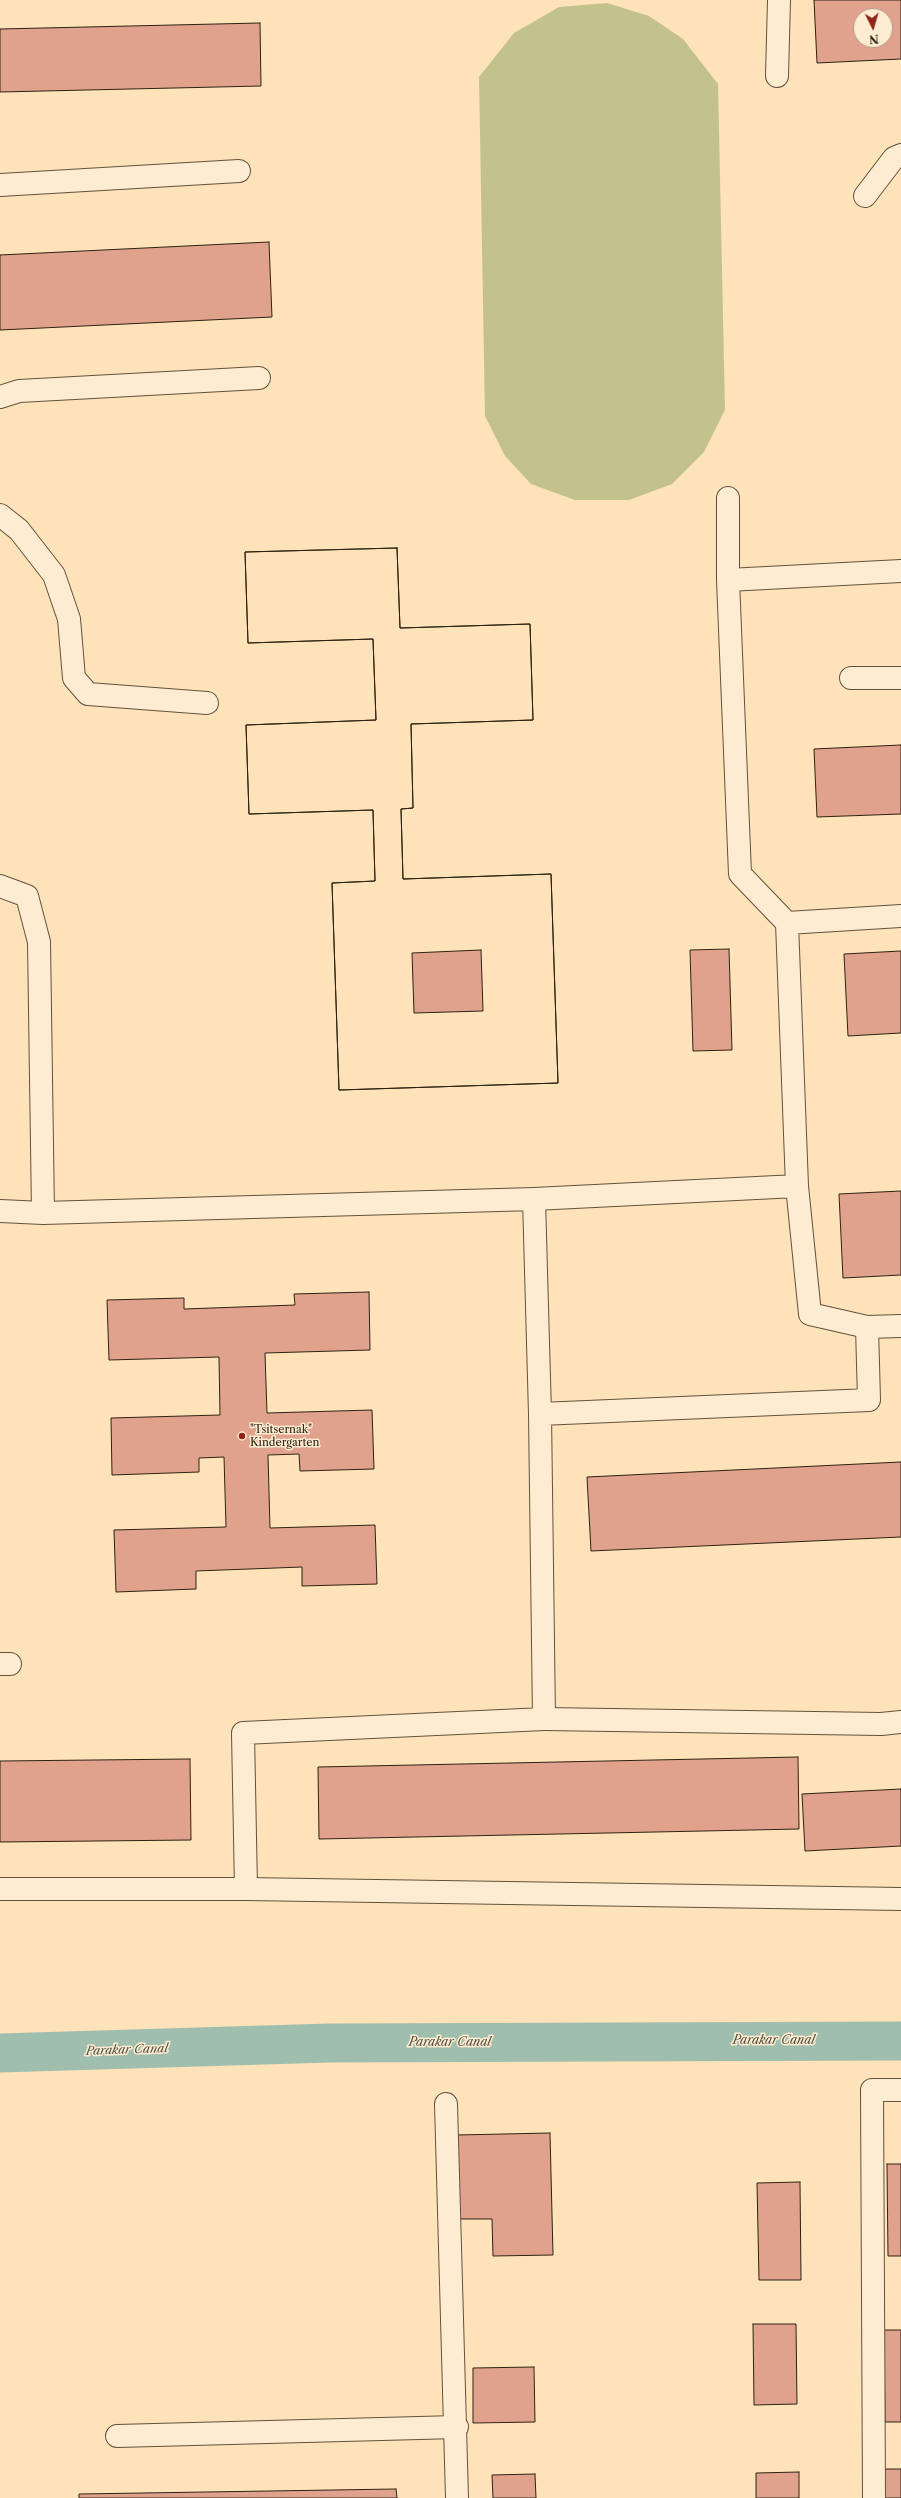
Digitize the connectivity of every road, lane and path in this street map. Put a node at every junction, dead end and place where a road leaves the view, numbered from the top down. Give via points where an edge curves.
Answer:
1 (779, 0) edge
2 (777, 76) dead end
3 (901, 155) edge
4 (239, 171) dead end
5 (0, 185) edge
6 (865, 196) dead end
7 (259, 378) dead end
8 (0, 397) edge
9 (728, 498) dead end
10 (0, 515) edge
11 (901, 571) edge
12 (728, 580) junction
13 (851, 678) dead end
14 (901, 678) edge
15 (207, 703) dead end
16 (0, 886) edge
17 (901, 916) edge
18 (787, 923) junction
19 (797, 1186) junction
20 (534, 1199) junction
21 (0, 1211) edge
22 (42, 1213) junction
23 (901, 1326) edge
24 (867, 1327) junction
25 (540, 1414) junction
26 (544, 1718) junction
27 (901, 1722) edge
28 (0, 1889) edge
29 (246, 1889) junction
30 (901, 1899) edge
31 (901, 2090) edge
32 (446, 2104) dead end
33 (457, 2427) junction
34 (117, 2436) dead end
35 (458, 2498) edge
36 (874, 2498) edge

1 - 2 street
3 - 6 street via 894,158
4 - 5 street
7 - 8 street via 19,390
9 - 12 street
10 - 15 street via 19,530 54,575 69,620 74,678 88,694
11 - 12 street
12 - 18 street via 740,874
13 - 14 street
16 - 22 street via 27,896 39,942
17 - 18 street
18 - 19 street
19 - 20 street
19 - 24 street via 810,1314
20 - 22 street
20 - 25 street
21 - 22 street
23 - 24 street
24 - 25 street via 869,1400
25 - 26 street
26 - 27 street via 881,1724
26 - 29 street via 243,1733
28 - 29 street
29 - 30 street
31 - 36 street via 872,2090
32 - 33 street
33 - 34 street
33 - 35 street

